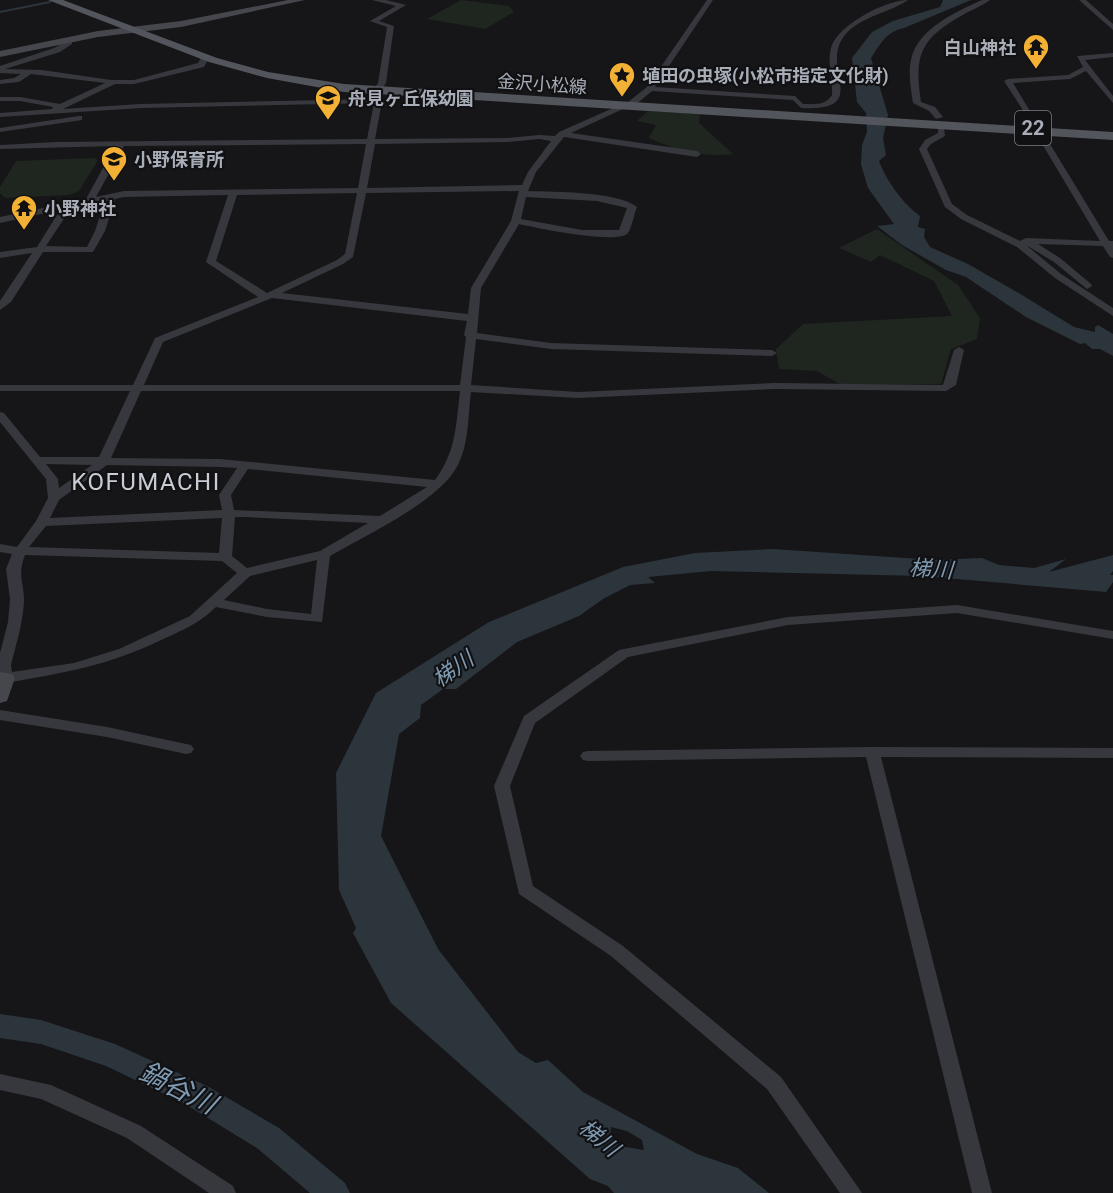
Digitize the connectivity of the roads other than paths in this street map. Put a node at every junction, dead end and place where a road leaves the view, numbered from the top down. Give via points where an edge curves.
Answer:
1 (53, 0) edge
2 (63, 0) edge
3 (301, 0) edge
4 (375, 0) edge
5 (710, 0) edge
6 (905, 0) edge
7 (987, 0) edge
8 (1082, 0) edge
9 (1113, 28) edge
10 (136, 29) junction
11 (69, 42) junction
12 (2, 55) edge
13 (1113, 55) edge
14 (205, 57) junction
15 (1087, 68) junction
16 (0, 70) edge
17 (30, 72) junction
18 (0, 82) edge
19 (114, 82) junction
20 (650, 89) junction
21 (378, 94) junction
22 (0, 99) edge
23 (1113, 101) edge
24 (625, 105) junction
25 (61, 106) junction
26 (95, 109) junction
27 (49, 112) junction
28 (0, 116) edge
29 (939, 117) dead end
30 (949, 126) junction
31 (0, 130) edge
32 (1038, 130) junction
33 (1113, 135) edge
34 (560, 136) junction
35 (372, 142) junction
36 (120, 145) junction
37 (0, 147) edge
38 (697, 154) dead end
39 (361, 190) junction
40 (234, 191) junction
41 (523, 191) junction
42 (111, 196) junction
43 (90, 200) junction
44 (68, 205) junction
45 (0, 220) edge
46 (516, 221) junction
47 (1023, 243) junction
48 (1109, 243) edge
49 (40, 249) junction
50 (0, 255) edge
51 (1113, 255) edge
52 (0, 287) edge
53 (12, 292) junction
54 (268, 296) junction
55 (1113, 305) edge
56 (0, 307) edge
57 (1113, 313) edge
58 (472, 318) junction
59 (469, 335) junction
60 (959, 350) dead end
61 (772, 353) dead end
62 (0, 388) edge
63 (466, 388) junction
64 (137, 389) junction
65 (0, 415) edge
66 (35, 460) junction
67 (103, 462) junction
68 (244, 466) junction
69 (438, 484) junction
70 (54, 498) junction
71 (229, 514) junction
72 (383, 520) junction
73 (42, 522) junction
74 (0, 548) edge
75 (20, 551) junction
76 (324, 554) junction
77 (225, 556) junction
78 (245, 573) junction
79 (213, 602) junction
80 (1113, 635) edge
81 (2, 684) edge
82 (0, 715) edge
83 (186, 749) dead end
84 (872, 752) junction
85 (1113, 753) edge
86 (588, 756) dead end
87 (0, 1082) edge
88 (226, 1193) edge
89 (852, 1193) edge
90 (982, 1193) edge

1 - 10 main road, 金沢小松線 / 22
2 - 10 main road, 金沢小松線 / 22
3 - 10 main road
4 - 21 street via 403,5 373,21 391,26
5 - 20 street
6 - 20 street via 861,21 838,40 834,53 837,90 821,107 801,106 795,98
7 - 29 street via 954,14 918,49 917,103
8 - 9 street
10 - 11 main road via 98,33
10 - 14 main road, 金沢小松線 / 22
10 - 21 main road, 金沢小松線 / 22 via 240,64
11 - 12 main road
11 - 16 street
13 - 15 street via 1080,58
14 - 19 street via 201,65 134,82
14 - 21 main road, 金沢小松線 / 22 via 267,75
15 - 23 street
15 - 32 street via 1070,77 1008,81
16 - 17 street
17 - 18 street via 16,80
17 - 19 street
19 - 25 street
20 - 24 street
21 - 24 main road, 金沢小松線 / 22
21 - 26 street
21 - 35 street
22 - 25 street
24 - 30 main road, 金沢小松線 / 22
24 - 34 street
25 - 27 street
26 - 27 street
26 - 31 street via 89,117
27 - 28 street
30 - 32 main road, 金沢小松線 / 22
30 - 47 street via 923,149 948,205
32 - 33 main road, 金沢小松線 / 22
32 - 48 street
34 - 35 street
34 - 38 street
34 - 41 street via 532,172
35 - 36 street
35 - 39 street
36 - 37 street
36 - 43 street
39 - 40 street
39 - 41 street
39 - 54 street via 350,255
40 - 42 street
40 - 54 street via 211,262
41 - 46 street
41 - 46 street via 627,203 632,207 623,232 605,235 583,235
42 - 43 street
42 - 49 street via 90,250
43 - 44 street
44 - 45 street
44 - 49 street
46 - 58 street via 476,288
47 - 48 street
47 - 55 street via 1056,260
47 - 57 street via 1058,276
48 - 51 street
49 - 50 street
49 - 53 street
52 - 53 street
53 - 56 street
54 - 58 street
54 - 64 street via 159,340
58 - 59 street
59 - 61 street via 550,345
59 - 63 street
60 - 63 street via 946,388 775,386 579,395
62 - 64 street
63 - 64 street
63 - 69 street via 460,441 452,465
64 - 67 street
65 - 66 street
66 - 67 street
66 - 70 street via 52,480
67 - 68 street
67 - 70 street
68 - 69 street
68 - 71 street via 225,495
69 - 72 street
70 - 73 street
71 - 72 street
71 - 73 street
71 - 77 street
72 - 76 street
73 - 75 street
74 - 75 street
75 - 77 street
75 - 81 street via 13,568 15,622
76 - 78 street
76 - 79 street via 317,619 267,614
77 - 78 street
78 - 79 street
79 - 81 street via 195,619 124,652
80 - 89 street via 957,609 788,621 624,653 529,720 502,786 525,889 617,951 774,1083
82 - 83 street
84 - 85 street
84 - 86 street
84 - 90 street
87 - 88 street via 44,1091 134,1132

